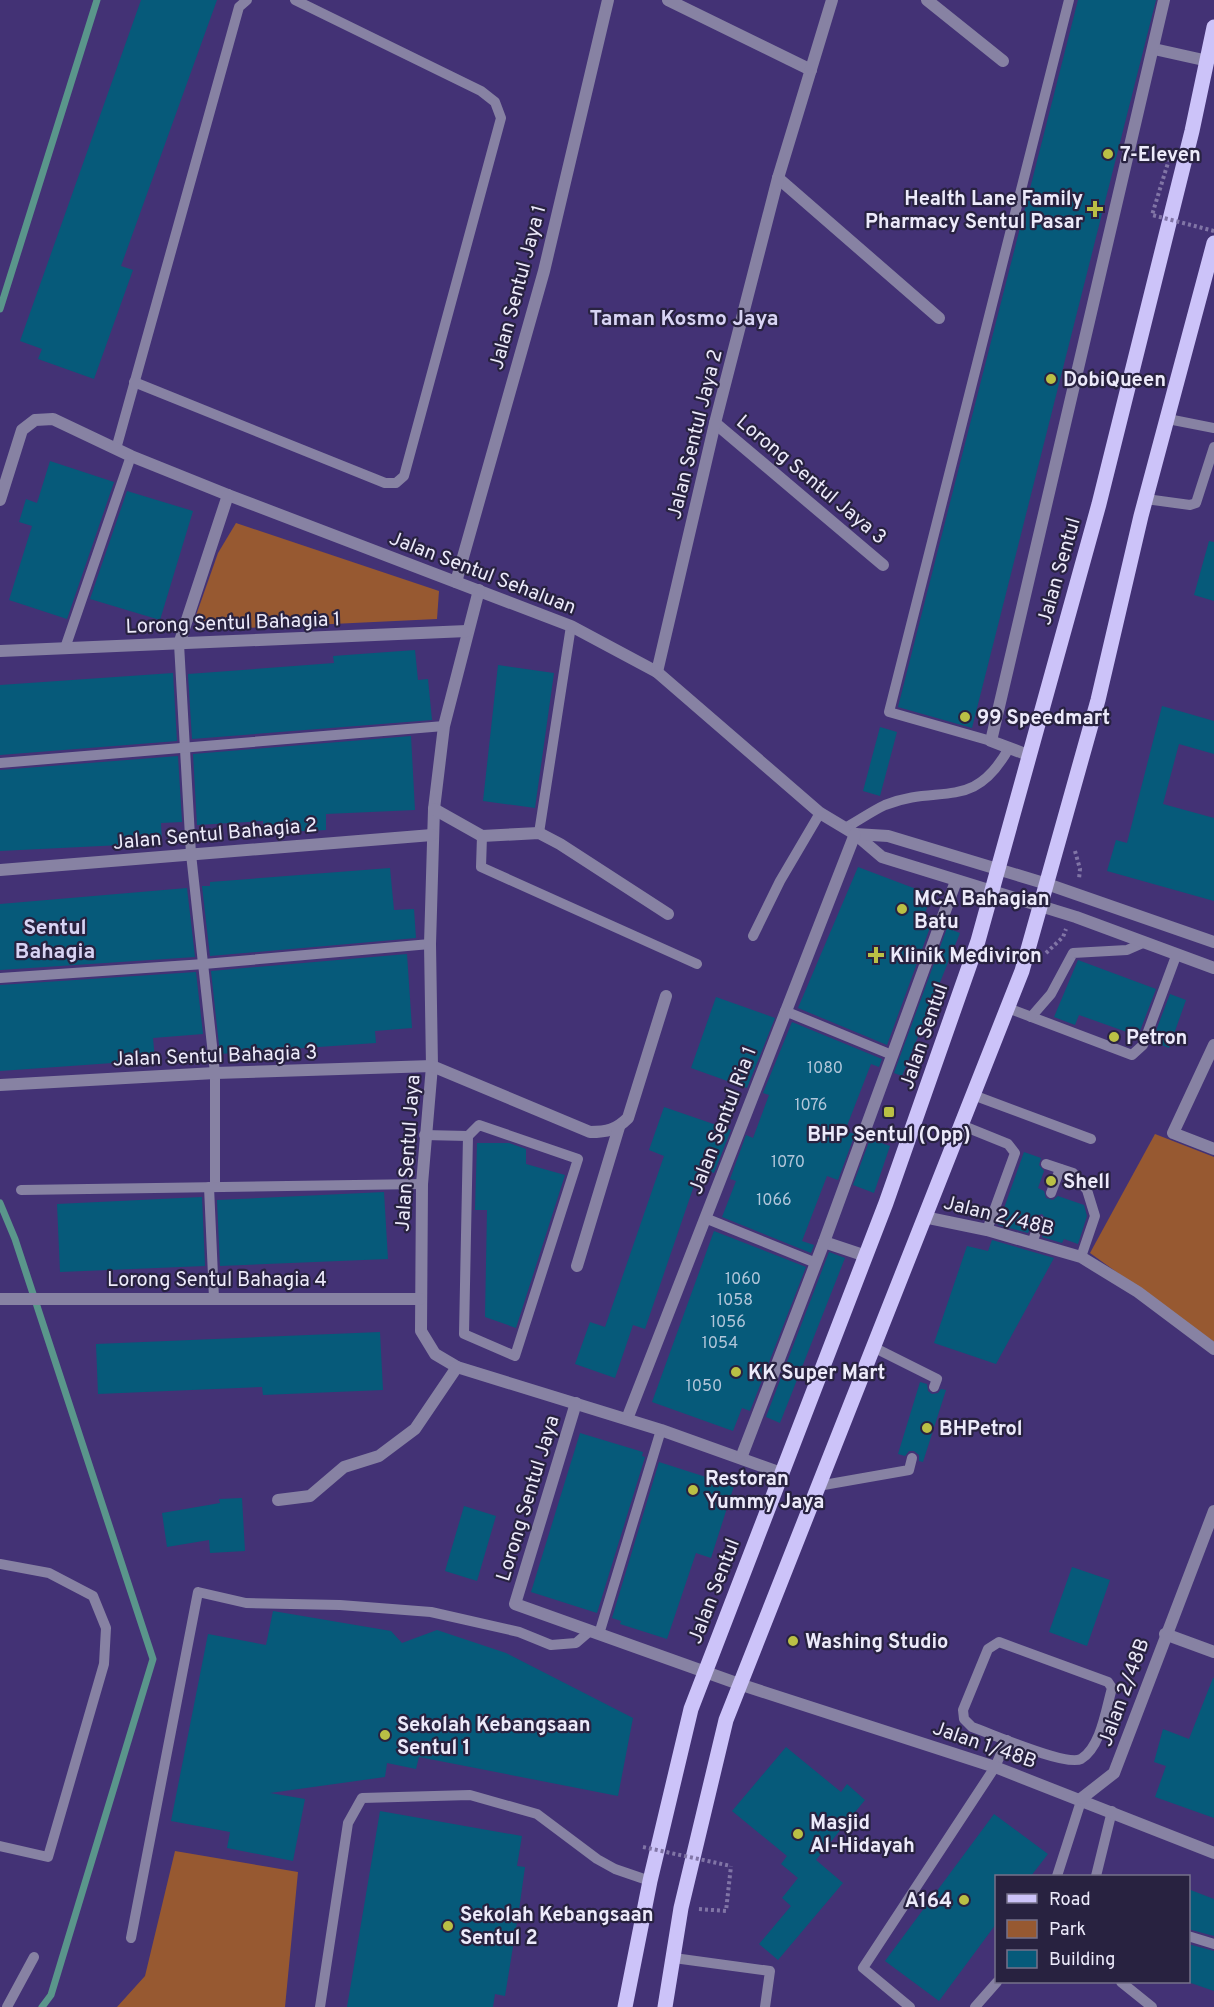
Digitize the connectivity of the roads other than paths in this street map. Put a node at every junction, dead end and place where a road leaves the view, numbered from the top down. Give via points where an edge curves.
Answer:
1 (247, 0) edge
2 (295, 0) edge
3 (608, 0) edge
4 (668, 0) edge
5 (832, 0) edge
6 (927, 0) edge
7 (1069, 0) edge
8 (1164, 0) edge
9 (1214, 27) edge
10 (1154, 49) junction
11 (1208, 60) junction
12 (1003, 61) dead end
13 (811, 70) junction
14 (778, 178) junction
15 (1214, 243) edge
16 (939, 318) dead end
17 (134, 382) junction
18 (1168, 419) junction
19 (716, 423) junction
20 (1214, 428) edge
21 (1214, 447) edge
22 (116, 449) junction
23 (131, 456) junction
24 (228, 495) junction
25 (1146, 499) junction
26 (0, 500) edge
27 (883, 565) dead end
28 (456, 582) junction
29 (479, 590) junction
30 (571, 626) junction
31 (467, 631) junction
32 (179, 644) junction
33 (65, 648) junction
34 (0, 651) edge
35 (657, 672) junction
36 (444, 726) junction
37 (991, 741) junction
38 (185, 748) junction
39 (1009, 748) junction
40 (1028, 755) junction
41 (0, 763) edge
42 (434, 809) junction
43 (820, 813) junction
44 (850, 831) junction
45 (539, 833) junction
46 (432, 835) junction
47 (482, 837) junction
48 (191, 854) junction
49 (0, 870) edge
50 (998, 871) junction
51 (956, 881) junction
52 (1047, 884) junction
53 (992, 892) junction
54 (1041, 908) junction
55 (668, 914) dead end
56 (753, 936) dead end
57 (1214, 942) edge
58 (1143, 943) junction
59 (430, 944) junction
60 (1176, 956) junction
61 (204, 964) junction
62 (697, 964) dead end
63 (1214, 968) edge
64 (0, 978) edge
65 (666, 996) dead end
66 (1008, 1008) junction
67 (784, 1011) junction
68 (1031, 1017) junction
69 (1213, 1050) edge
70 (892, 1055) junction
71 (432, 1066) junction
72 (214, 1073) junction
73 (0, 1085) edge
74 (973, 1095) junction
75 (961, 1125) junction
76 (619, 1127) junction
77 (424, 1135) junction
78 (468, 1136) junction
79 (1091, 1139) dead end
80 (1214, 1149) edge
81 (1046, 1164) dead end
82 (1060, 1168) junction
83 (422, 1184) junction
84 (212, 1187) junction
85 (21, 1190) dead end
86 (1051, 1193) dead end
87 (924, 1217) junction
88 (705, 1218) junction
89 (1040, 1221) dead end
90 (987, 1230) junction
91 (824, 1242) junction
92 (1032, 1243) junction
93 (866, 1256) junction
94 (1081, 1257) junction
95 (816, 1263) junction
96 (578, 1266) dead end
97 (214, 1298) junction
98 (0, 1299) edge
99 (420, 1299) junction
100 (873, 1347) junction
101 (1214, 1349) edge
102 (457, 1367) junction
103 (934, 1386) dead end
104 (576, 1403) junction
105 (627, 1419) junction
106 (662, 1430) junction
107 (741, 1458) junction
108 (912, 1458) dead end
109 (781, 1473) junction
110 (818, 1486) junction
111 (278, 1500) dead end
112 (1214, 1511) edge
113 (0, 1564) edge
114 (515, 1604) joint
115 (595, 1633) junction
116 (1165, 1634) junction
117 (1214, 1652) edge
118 (704, 1672) junction
119 (739, 1684) junction
120 (1007, 1740) junction
121 (995, 1767) junction
122 (1082, 1798) junction
123 (1112, 1811) junction
124 (0, 1846) edge
125 (1214, 1853) edge
126 (1057, 1875) edge
127 (1096, 1875) edge
128 (650, 1881) junction
129 (1190, 1937) edge
130 (130, 1938) dead end
131 (1214, 1944) edge
132 (34, 1957) dead end
133 (674, 1958) junction
134 (995, 1983) edge
135 (1122, 1983) edge
136 (7, 2007) edge
137 (320, 2007) edge
138 (625, 2007) edge
139 (665, 2007) edge
140 (765, 2007) edge
141 (910, 2007) edge
142 (975, 2007) edge
143 (1152, 2007) edge

1 - 17 lane via 238,7
2 - 17 lane via 481,91 495,102 501,118 404,477 396,483 385,483
3 - 28 street, Jalan Sentul Jaya 1 via 544,271
4 - 13 street
5 - 13 street, Jalan Sentul Jaya 2
6 - 12 street
7 - 37 lane via 889,712
8 - 10 street
9 - 11 main road, Jalan Sentul
10 - 11 street
10 - 37 street
11 - 40 main road, Jalan Sentul via 1102,493
13 - 14 street, Jalan Sentul Jaya 2
14 - 16 street
14 - 19 street, Jalan Sentul Jaya 2
15 - 18 main road
17 - 22 lane
18 - 20 lane
18 - 25 main road
19 - 27 street, Lorong Sentul Jaya 3
19 - 35 street, Jalan Sentul Jaya 2
21 - 25 lane via 1196,502 1190,505
22 - 23 street, Jalan Sentul Sehaluan
22 - 26 street, Jalan Sentul Sehaluan via 53,419 35,420 22,430
23 - 24 street, Jalan Sentul Sehaluan
23 - 33 lane
24 - 28 street, Jalan Sentul Sehaluan
24 - 32 street
25 - 52 main road via 1098,700
28 - 29 street, Jalan Sentul Sehaluan
29 - 30 street, Jalan Sentul Sehaluan
29 - 31 street, Jalan Sentul Jaya
30 - 35 street, Jalan Sentul Sehaluan
30 - 45 lane
31 - 32 street, Lorong Sentul Bahagia 1
31 - 36 street, Jalan Sentul Jaya
32 - 33 street, Lorong Sentul Bahagia 1
32 - 38 lane
33 - 34 street, Lorong Sentul Bahagia 1
35 - 43 street, Jalan Sentul Sehaluan
36 - 38 lane
36 - 42 street, Jalan Sentul Jaya
37 - 39 street
38 - 41 lane
38 - 48 lane
39 - 40 street
39 - 44 lane via 996,771 966,792 885,805
40 - 50 main road, Jalan Sentul
42 - 46 street, Jalan Sentul Jaya
42 - 47 street
43 - 44 street, Jalan Sentul Sehaluan
43 - 56 lane
44 - 50 street, Jalan Sentul Sehaluan via 888,836
44 - 51 street, Jalan Sentul Sehaluan via 882,856
44 - 67 street, Jalan Sentul Ria 1
45 - 47 street
45 - 55 street
46 - 48 street, Jalan Sentul Bahagia 2
46 - 59 street, Jalan Sentul Jaya
47 - 62 lane via 481,867
48 - 49 street, Jalan Sentul Bahagia 2
48 - 61 lane
50 - 52 street, Jalan Sentul Sehaluan
50 - 53 main road, Jalan Sentul
51 - 53 street, Jalan Sentul Sehaluan
51 - 70 street
52 - 54 main road
52 - 57 street, Jalan Sentul Sehaluan
53 - 54 street, Jalan Sentul Sehaluan
53 - 93 main road, Jalan Sentul
54 - 58 street, Jalan Sentul Sehaluan
54 - 66 main road
58 - 60 street, Jalan Sentul Sehaluan
58 - 68 lane via 1127,950 1073,953 1051,994
59 - 61 lane
59 - 71 street, Jalan Sentul Jaya
60 - 63 street, Jalan Sentul Sehaluan
60 - 68 lane via 1143,1045 1132,1055
61 - 64 lane
61 - 72 lane
65 - 76 street via 628,1118
66 - 68 lane
66 - 74 main road
67 - 70 lane
67 - 88 street, Jalan Sentul Ria 1
69 - 80 street via 1173,1133
70 - 91 street
71 - 72 street, Jalan Sentul Bahagia 3
71 - 76 street via 590,1132
71 - 77 street, Jalan Sentul Jaya
72 - 73 street, Jalan Sentul Bahagia 3
72 - 84 lane
74 - 75 main road
74 - 79 lane
75 - 87 main road
75 - 90 lane via 1008,1144 1019,1154
76 - 96 street
77 - 78 lane
77 - 83 street, Jalan Sentul Jaya
78 - 78 lane via 464,1334 515,1356 578,1159 479,1125
81 - 82 lane
82 - 86 lane
82 - 94 lane via 1073,1173 1087,1190 1095,1216
83 - 84 lane
83 - 99 street, Jalan Sentul Jaya
84 - 85 lane
84 - 97 lane
87 - 90 street, Jalan 2/48B
87 - 100 main road
88 - 95 lane
88 - 105 street, Jalan Sentul Ria 1
89 - 92 lane
90 - 92 street, Jalan 2/48B
91 - 93 street
91 - 95 street
92 - 94 street, Jalan 2/48B
93 - 109 main road, Jalan Sentul
94 - 101 street, Jalan 2/48B via 1138,1292
95 - 107 street
97 - 98 street, Lorong Sentul Bahagia 4
97 - 99 street, Lorong Sentul Bahagia 4
99 - 102 street, Jalan Sentul Jaya via 421,1331 435,1354
100 - 103 lane via 937,1379
100 - 110 main road
102 - 104 street, Jalan Sentul Jaya
102 - 111 street via 415,1429 379,1456 344,1467 310,1496
104 - 105 street, Jalan Sentul Jaya
104 - 114 street, Lorong Sentul Jaya
105 - 106 street, Jalan Sentul Jaya
106 - 107 street, Jalan Sentul Jaya
106 - 115 lane
107 - 109 street, Jalan Sentul Jaya
108 - 110 lane via 909,1470
109 - 118 main road, Jalan Sentul
110 - 119 main road
112 - 116 street, Jalan 2/48B
113 - 124 lane via 49,1573 93,1596 106,1628 104,1664 48,1857
114 - 115 street, Jalan 1/48B
115 - 118 street, Jalan 1/48B
115 - 130 lane via 576,1643 551,1645 519,1632 431,1612 246,1603 198,1592
116 - 117 street
116 - 122 street, Jalan 2/48B via 1114,1773
118 - 119 street, Jalan 1/48B
118 - 128 main road, Jalan Sentul via 681,1741
119 - 121 street, Jalan 1/48B
119 - 133 main road via 723,1731 681,1908
120 - 120 lane via 1072,1761 1080,1759 1095,1740 1112,1688 1098,1677 1048,1658 999,1642 992,1644 963,1710 964,1719 972,1727
120 - 121 lane
121 - 122 street, Jalan 1/48B
121 - 141 lane via 863,1968
122 - 123 street, Jalan 1/48B
122 - 126 lane
123 - 125 street, Jalan 1/48B
123 - 127 lane
128 - 137 lane via 597,1860 537,1814 470,1795 362,1798 348,1823
128 - 138 main road, Jalan Sentul
129 - 131 lane
132 - 136 lane
133 - 139 main road
133 - 140 lane via 770,1971
134 - 142 lane
135 - 143 lane

